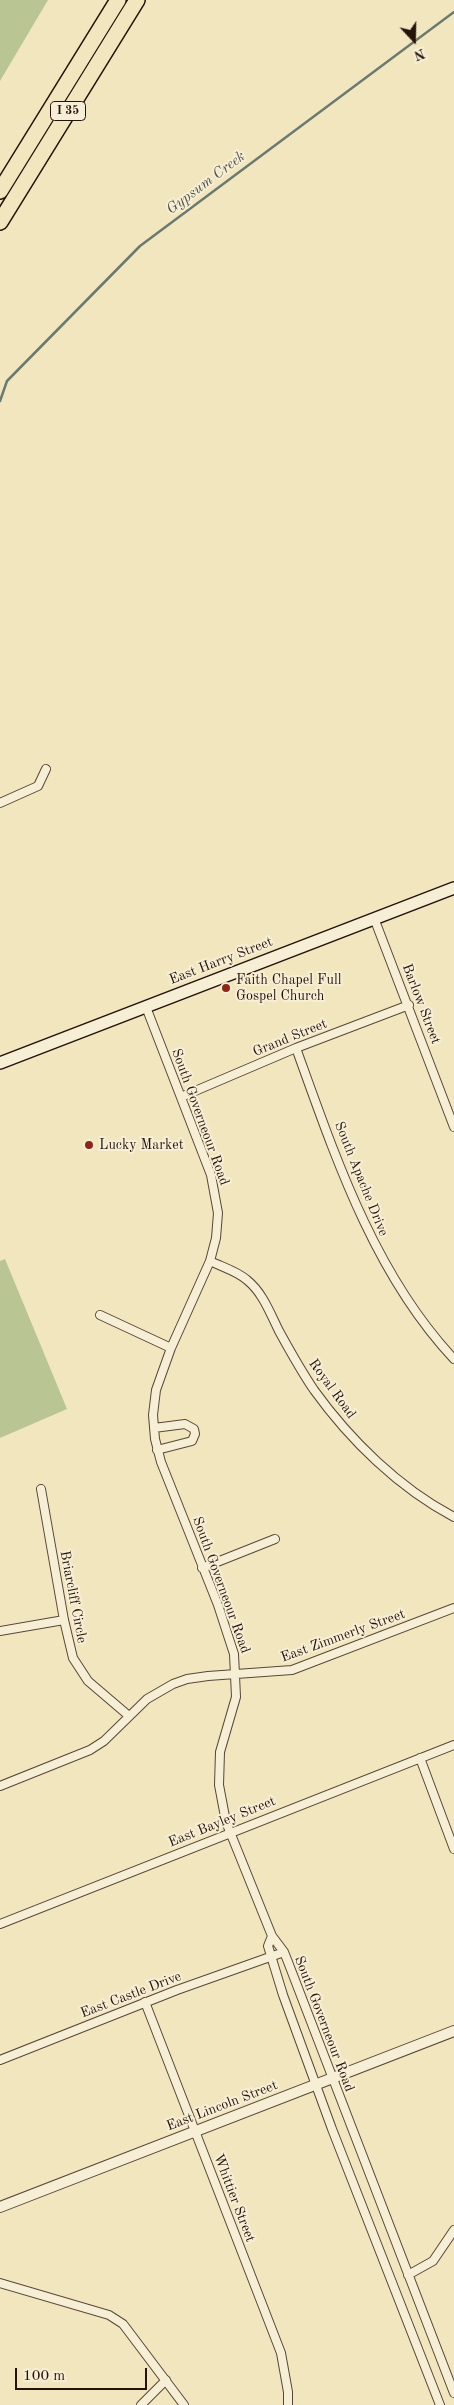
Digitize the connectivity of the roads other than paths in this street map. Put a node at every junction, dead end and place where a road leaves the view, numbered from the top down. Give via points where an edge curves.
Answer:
1 (118, 0) edge
2 (137, 0) edge
3 (0, 191) edge
4 (0, 222) edge
5 (46, 770) dead end
6 (2, 802) edge
7 (454, 888) edge
8 (374, 918) junction
9 (409, 1005) junction
10 (146, 1007) junction
11 (296, 1048) junction
12 (0, 1063) edge
13 (181, 1097) junction
14 (454, 1127) edge
15 (210, 1261) junction
16 (100, 1315) dead end
17 (171, 1348) junction
18 (454, 1359) edge
19 (154, 1428) junction
20 (158, 1450) junction
21 (41, 1489) dead end
22 (454, 1517) edge
23 (275, 1539) dead end
24 (202, 1568) junction
25 (454, 1608) edge
26 (64, 1620) junction
27 (0, 1631) edge
28 (237, 1675) junction
29 (129, 1716) junction
30 (454, 1745) edge
31 (420, 1758) junction
32 (0, 1786) edge
33 (230, 1832) junction
34 (454, 1849) edge
35 (0, 1924) edge
36 (272, 1936) junction
37 (284, 1952) junction
38 (271, 1956) junction
39 (145, 2002) junction
40 (454, 2031) edge
41 (0, 2060) edge
42 (331, 2079) junction
43 (317, 2084) junction
44 (195, 2132) junction
45 (0, 2207) edge
46 (454, 2230) edge
47 (408, 2275) junction
48 (0, 2283) edge
49 (166, 2380) junction
50 (454, 2393) edge
51 (141, 2405) edge
52 (184, 2405) edge
53 (288, 2405) edge
54 (440, 2405) edge

1 - 3 highway, I 35
2 - 4 highway, I 35
5 - 6 street via 38,786
7 - 8 main road, East Harry Street
8 - 9 street, Barlow Street
8 - 10 main road, East Harry Street
9 - 11 street, Grand Street
9 - 14 street, Barlow Street
10 - 12 main road, East Harry Street
10 - 13 street, South Governeour Road
11 - 13 street, Grand Street
11 - 18 street, South Apache Drive via 372,1241 416,1311
13 - 15 street, South Governeour Road via 217,1199 217,1226
15 - 17 street, South Governeour Road
15 - 22 street, Royal Road via 241,1275 257,1289 313,1388 360,1444 427,1501
16 - 17 street
17 - 19 street, South Governeour Road via 156,1390
19 - 20 street, South Governeour Road
19 - 20 street via 185,1424 194,1429 192,1441
20 - 24 street, South Governeour Road
21 - 26 street, Briarcliff Circle
23 - 24 street
24 - 28 street, South Governeour Road via 231,1642
25 - 28 street, East Zimmerly Street via 292,1670
26 - 27 street
26 - 29 street, Briarcliff Circle via 69,1646 80,1671
28 - 29 street, East Zimmerly Street via 194,1678 173,1684 148,1699
28 - 33 street, South Governeour Road via 234,1706 219,1764 220,1798
29 - 32 street, East Zimmerly Street via 90,1750
30 - 31 street, East Bayley Street
31 - 33 street, East Bayley Street
31 - 34 street
33 - 35 street, East Bayley Street
33 - 36 street, South Governeour Road
36 - 37 street, South Governeour Road
36 - 38 street via 268,1946
37 - 38 street, East Castle Drive
37 - 42 street, South Governeour Road
38 - 39 street, East Castle Drive
38 - 43 street, South Governeour Road
39 - 41 street, East Castle Drive
39 - 44 street, Whittier Street
40 - 42 street, East Lincoln Street
42 - 43 street, East Lincoln Street
42 - 47 street, South Governeour Road
43 - 44 street, East Lincoln Street
43 - 54 street, South Governeour Road
44 - 45 street, East Lincoln Street
44 - 53 street, Whittier Street via 281,2353
46 - 47 street via 433,2261
47 - 50 street, South Governeour Road
48 - 49 street via 109,2315 123,2324
49 - 51 street
49 - 52 street

